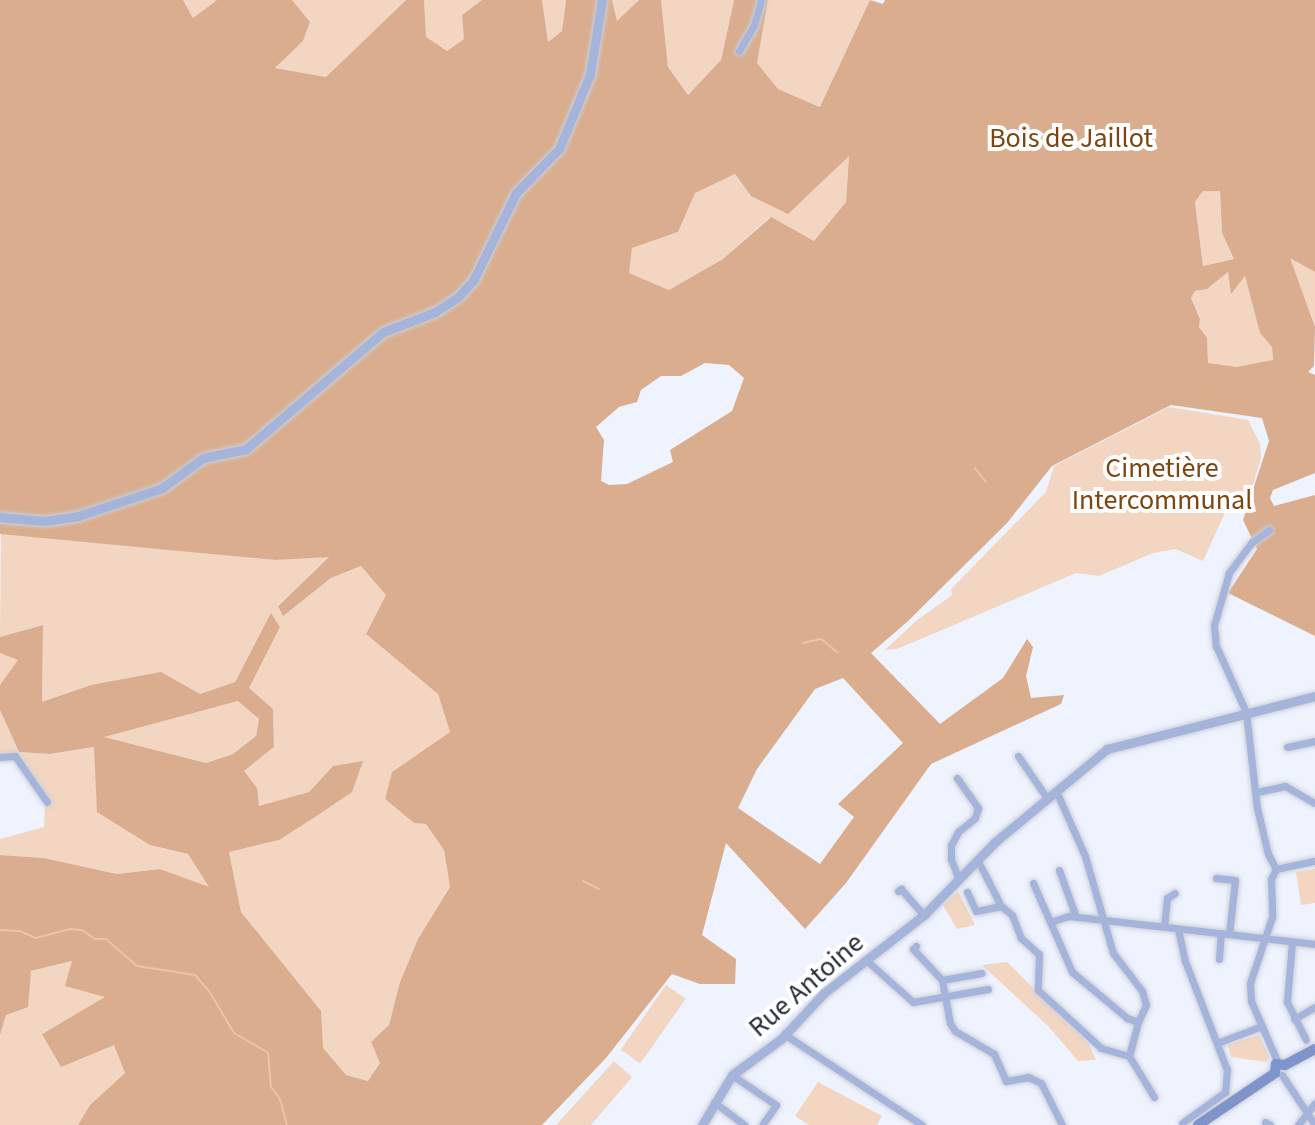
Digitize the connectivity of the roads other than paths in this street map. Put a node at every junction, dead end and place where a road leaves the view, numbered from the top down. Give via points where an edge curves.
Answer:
1 (602, 0) edge
2 (761, 0) edge
3 (739, 51) dead end
4 (0, 517) edge
5 (1269, 530) dead end
6 (1315, 696) edge
7 (1246, 712) junction
8 (1315, 741) edge
9 (1287, 747) dead end
10 (1018, 756) dead end
11 (0, 757) edge
12 (957, 778) dead end
13 (1056, 791) junction
14 (1257, 792) junction
15 (1047, 798) junction
16 (47, 802) dead end
17 (1315, 803) edge
18 (978, 861) junction
19 (1315, 861) edge
20 (1276, 869) junction
21 (1059, 870) dead end
22 (1216, 878) dead end
23 (959, 880) junction
24 (1033, 883) dead end
25 (898, 891) dead end
26 (967, 892) dead end
27 (1175, 893) dead end
28 (1001, 906) junction
29 (924, 915) junction
30 (1076, 917) junction
31 (1104, 920) junction
32 (1050, 922) junction
33 (1164, 927) junction
34 (1178, 929) junction
35 (1225, 933) junction
36 (1266, 937) junction
37 (1292, 942) junction
38 (1315, 944) edge
39 (916, 946) dead end
40 (1219, 959) dead end
41 (866, 960) junction
42 (981, 973) dead end
43 (942, 980) junction
44 (988, 989) dead end
45 (945, 997) junction
46 (1315, 1007) edge
47 (1294, 1019) junction
48 (1138, 1022) junction
49 (1262, 1026) junction
50 (784, 1034) junction
51 (1306, 1040) dead end
52 (1217, 1043) junction
53 (1315, 1049) edge
54 (1129, 1056) junction
55 (1280, 1069) junction
56 (732, 1075) junction
57 (1154, 1097) dead end
58 (714, 1102) junction
59 (1315, 1103) edge
60 (1307, 1113) junction
61 (908, 1116) junction
62 (1182, 1123) edge
63 (702, 1125) edge
64 (744, 1125) edge
65 (762, 1125) edge
66 (901, 1125) edge
67 (922, 1125) edge
68 (1062, 1125) edge
69 (1198, 1125) edge
70 (1298, 1125) edge
71 (1315, 1125) edge

1 - 4 street via 590,74 559,149 516,193 470,285 435,312 383,332 256,444 201,459 167,485 83,515 45,521
2 - 3 street
5 - 7 street via 1252,542 1229,573 1214,625 1216,646
6 - 7 street, Rue Antoine
7 - 13 street, Rue Antoine via 1107,749
7 - 14 street
8 - 9 street
10 - 15 street
11 - 16 street via 15,756
12 - 23 street via 978,808 951,845
13 - 15 street, Rue Antoine
13 - 31 street via 1085,856
14 - 17 street via 1285,786
14 - 20 street
15 - 18 street, Rue Antoine
18 - 23 street, Rue Antoine
18 - 28 street
19 - 20 street
20 - 36 street
21 - 30 street
22 - 35 street via 1235,880
23 - 29 street, Rue Antoine
24 - 32 street
25 - 29 street
26 - 28 street via 976,911
27 - 33 street via 1167,898
28 - 54 street via 1012,915 1021,938 1039,954 1038,990 1101,1048
29 - 41 street, Rue Antoine
30 - 31 street
30 - 32 street
31 - 33 street
31 - 48 street via 1113,953 1142,991 1146,1005
32 - 48 street via 1072,972
33 - 34 street
34 - 35 street
34 - 52 street
35 - 36 street
35 - 40 street
36 - 37 street
36 - 49 street via 1250,983
37 - 38 street
37 - 47 street via 1287,1002
39 - 43 street via 913,949
41 - 45 street via 913,1002
41 - 50 street, Rue Antoine
42 - 43 street
43 - 45 street
44 - 45 street
45 - 68 street via 955,1031 994,1054 1006,1081 1028,1077 1041,1083
46 - 47 street
47 - 51 street
48 - 54 street
49 - 52 street
49 - 55 street
50 - 56 street, Rue Antoine
50 - 61 street
52 - 62 street via 1227,1070 1225,1092
53 - 55 main road
54 - 57 street
55 - 60 street
55 - 69 main road
56 - 58 street, Rue Antoine
56 - 65 street via 776,1105
58 - 63 street, Rue Antoine
58 - 64 street
59 - 60 street
60 - 70 street
60 - 71 street
61 - 66 street
61 - 67 street

